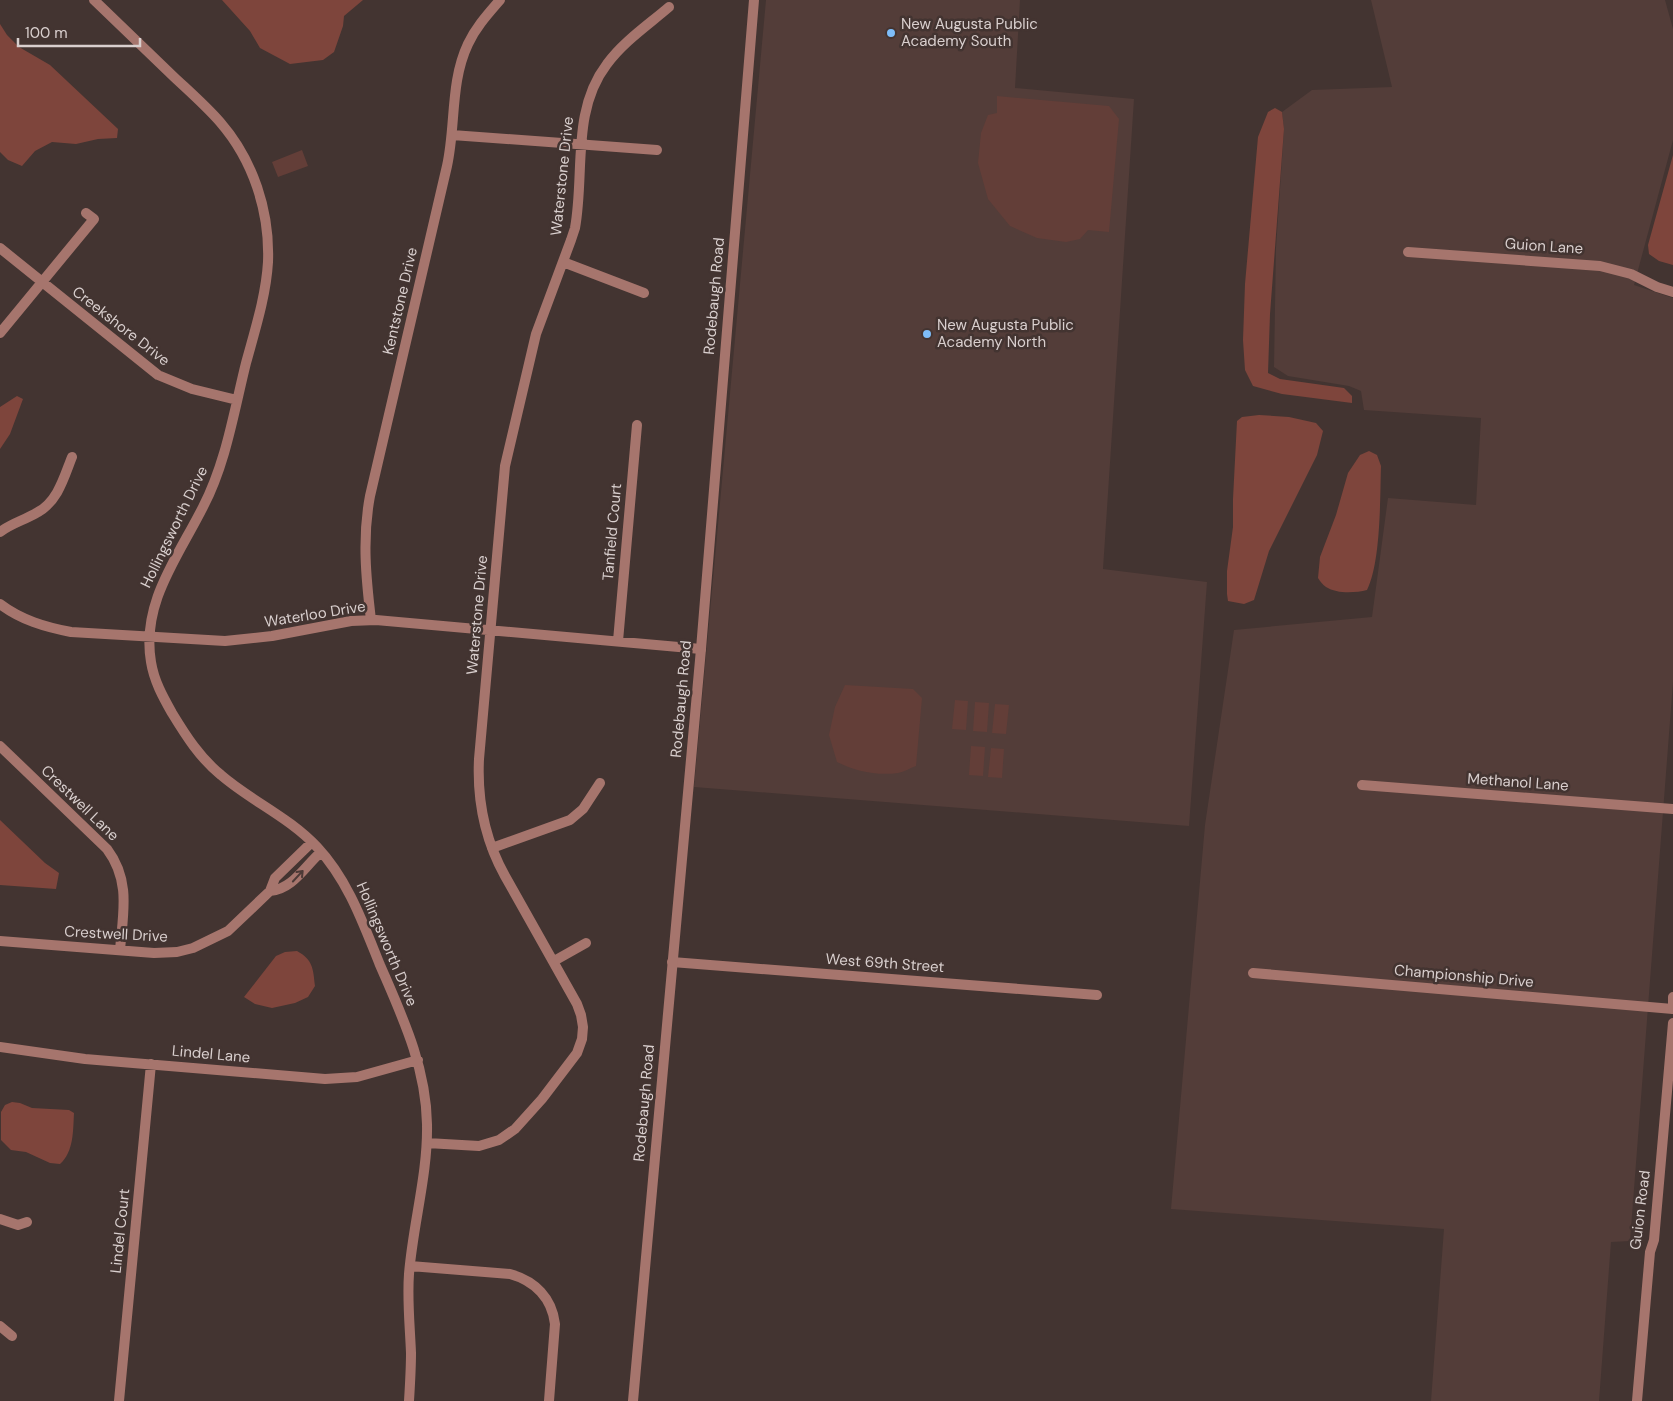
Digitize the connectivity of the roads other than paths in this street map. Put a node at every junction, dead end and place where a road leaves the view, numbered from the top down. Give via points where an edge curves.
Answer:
1 (94, 0) edge
2 (500, 0) edge
3 (754, 0) edge
4 (669, 7) dead end
5 (452, 135) junction
6 (581, 145) junction
7 (656, 150) dead end
8 (86, 213) dead end
9 (0, 248) edge
10 (1408, 252) dead end
11 (563, 262) junction
12 (42, 282) junction
13 (1673, 292) edge
14 (644, 294) dead end
15 (0, 334) edge
16 (237, 400) junction
17 (637, 425) dead end
18 (72, 457) dead end
19 (0, 532) edge
20 (0, 604) edge
21 (371, 620) junction
22 (490, 630) junction
23 (149, 635) junction
24 (618, 641) junction
25 (701, 649) junction
26 (0, 746) edge
27 (600, 783) dead end
28 (1362, 784) dead end
29 (1673, 809) edge
30 (312, 842) junction
31 (492, 848) junction
32 (321, 852) junction
33 (270, 892) junction
34 (0, 942) edge
35 (586, 944) dead end
36 (120, 950) junction
37 (554, 961) junction
38 (672, 962) junction
39 (1253, 973) dead end
40 (1097, 994) dead end
41 (1673, 996) edge
42 (1673, 1009) edge
43 (1673, 1023) edge
44 (0, 1047) edge
45 (418, 1060) junction
46 (152, 1064) junction
47 (427, 1143) junction
48 (0, 1219) edge
49 (27, 1222) dead end
50 (410, 1266) junction
51 (0, 1326) edge
52 (12, 1336) dead end
53 (119, 1401) edge
54 (409, 1401) edge
55 (549, 1401) edge
56 (633, 1401) edge
57 (1637, 1401) edge

1 - 16 street, Hollingsworth Drive via 218,120 238,148 257,187 267,229 267,268 264,293
2 - 5 street, Kentstone Drive via 476,30 463,54 456,85
3 - 25 street, Rodebaugh Road
4 - 6 street, Waterstone Drive via 615,55 600,73 586,105
5 - 6 street
5 - 21 street, Kentstone Drive via 367,511 365,570
6 - 7 street
6 - 11 street, Waterstone Drive via 575,223
8 - 12 street via 94,219
9 - 12 street, Creekshore Drive
10 - 13 street, Guion Lane via 1600,266 1630,274
11 - 14 street
11 - 22 street, Waterstone Drive via 536,334 505,466
12 - 15 street
12 - 16 street, Creekshore Drive via 158,375 192,389
16 - 23 street, Hollingsworth Drive via 216,478 160,587
17 - 24 street, Tanfield Court
18 - 19 street via 58,491 48,504
20 - 23 street, Waterloo Drive via 49,628
21 - 22 street, Waterloo Drive
21 - 23 street, Waterloo Drive via 333,623 250,639
22 - 24 street, Waterloo Drive
22 - 31 street, Waterstone Drive via 478,774 482,812
23 - 30 street, Hollingsworth Drive via 157,684 191,744 220,775
24 - 25 street, Waterloo Drive
25 - 38 street, Rodebaugh Road
26 - 36 street, Crestwell Lane via 107,848 117,864 124,891
27 - 31 street via 583,808 570,820
28 - 29 street, Methanol Lane
30 - 32 street, Hollingsworth Drive
30 - 33 street, Crestwell Drive via 275,878
31 - 37 street, Waterstone Drive
33 -> 32 street, Crestwell Drive via 281,890 294,880
32 - 45 street, Hollingsworth Drive via 344,881 356,906
33 - 36 street, Crestwell Drive via 231,928 202,945 168,953
34 - 36 street, Crestwell Drive
35 - 37 street
37 - 47 street, Waterstone Drive via 582,1019 581,1042 573,1060 520,1124 503,1138 473,1146
38 - 40 street, West 69th Street
38 - 56 street, Rodebaugh Road
39 - 42 street, Championship Drive
41 - 42 street
43 - 57 street, Guion Road
44 - 46 street, Lindel Lane
45 - 46 street, Lindel Lane via 357,1077 333,1079
45 - 47 street, Hollingsworth Drive via 426,1097
46 - 53 street, Lindel Court
47 - 50 street, Hollingsworth Drive
48 - 49 street via 18,1225
50 - 54 street, Hollingsworth Drive
50 - 55 street via 510,1274 536,1286 554,1312
51 - 52 street

